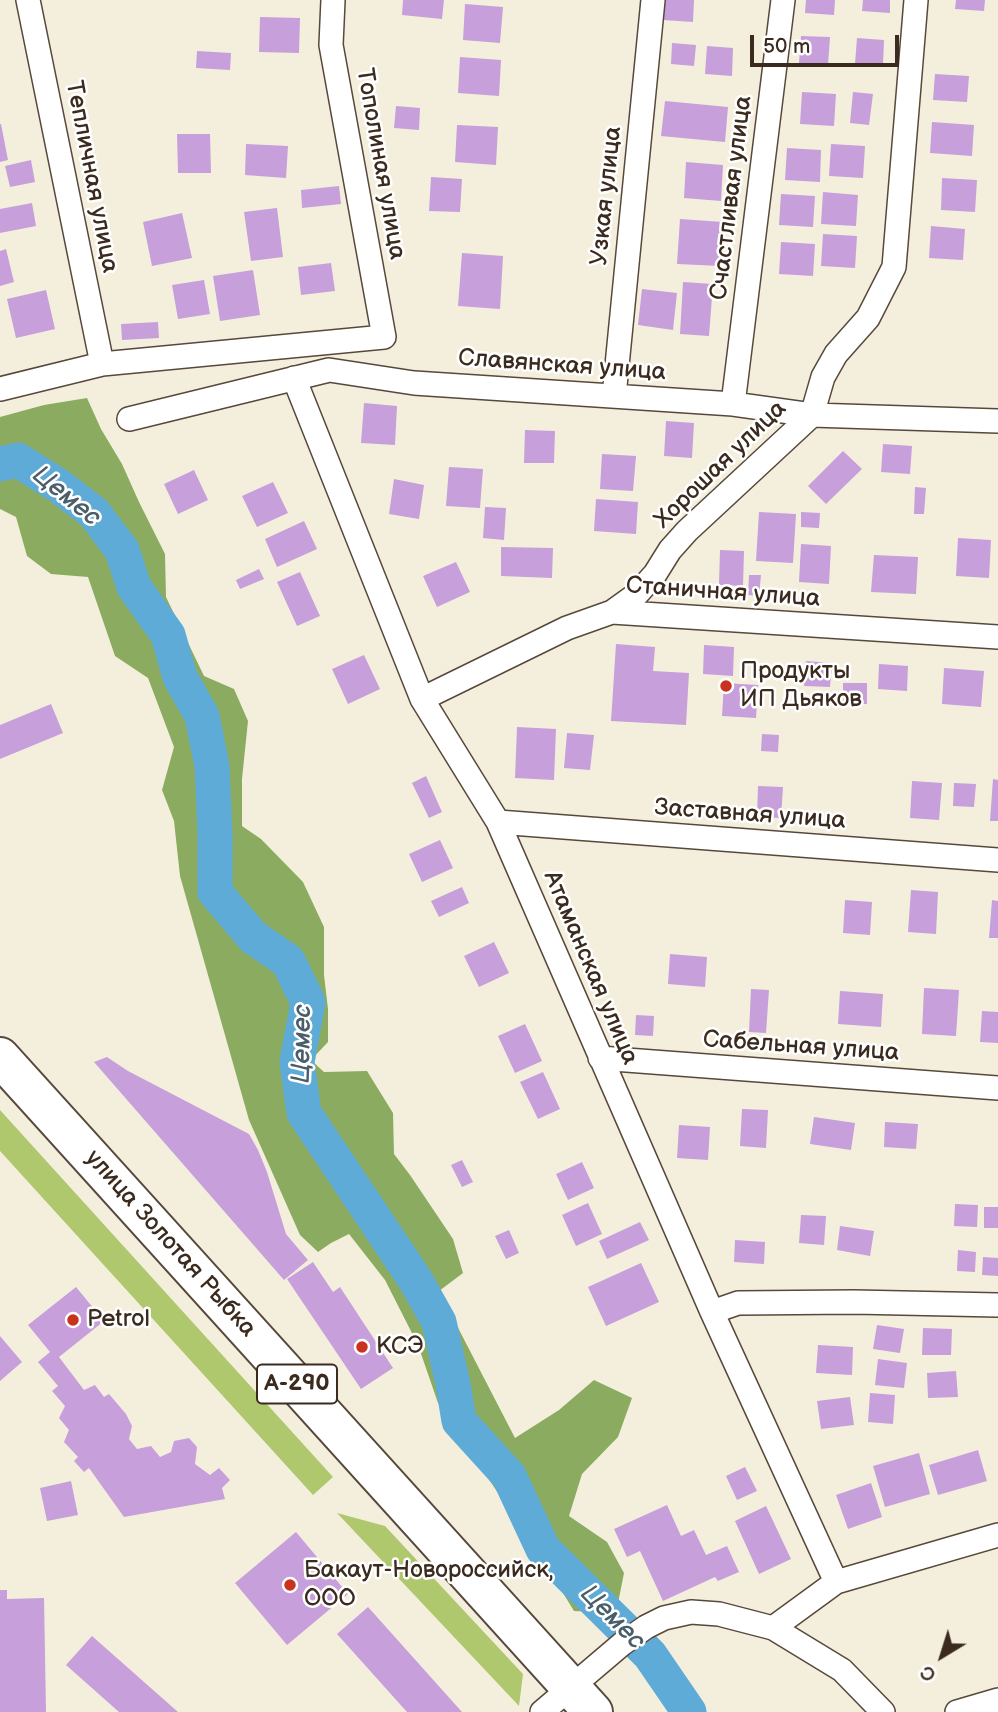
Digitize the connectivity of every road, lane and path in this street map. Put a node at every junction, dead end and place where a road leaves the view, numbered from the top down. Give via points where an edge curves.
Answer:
1 (28, 0) edge
2 (333, 0) edge
3 (653, 0) edge
4 (783, 0) edge
5 (916, 0) edge
6 (102, 364) junction
7 (294, 378) junction
8 (0, 389) edge
9 (614, 396) junction
10 (733, 404) junction
11 (811, 415) junction
12 (129, 419) dead end
13 (998, 421) edge
14 (612, 612) junction
15 (998, 637) edge
16 (422, 699) junction
17 (498, 822) junction
18 (998, 860) edge
19 (0, 1056) edge
20 (600, 1058) junction
21 (998, 1088) edge
22 (998, 1305) edge
23 (712, 1312) junction
24 (998, 1535) edge
25 (836, 1582) junction
26 (773, 1628) junction
27 (582, 1699) edge
28 (998, 1700) edge
29 (542, 1712) edge
30 (883, 1712) edge
31 (957, 1712) edge

1 - 6 street, Тепличная улица
2 - 6 street, Тополиная улица via 331,45 384,337
3 - 9 street, Узкая улица
4 - 10 street, Счастливая улица
5 - 11 street, Хорошая улица via 894,267 868,318 836,354 823,377
6 - 8 street
7 - 9 street, Славянская улица via 329,370 414,383
7 - 12 street, Славянская улица
7 - 16 street, Атаманская улица
9 - 10 street, Славянская улица
10 - 11 street, Славянская улица
11 - 13 street, Славянская улица
11 - 14 street, Хорошая улица via 687,531 637,594
14 - 15 street, Станичная улица
14 - 16 street, Станичная улица via 567,628
16 - 17 street, Атаманская улица
17 - 18 street, Заставная улица
17 - 20 street, Атаманская улица
19 - 27 highway, улица Золотая Рыбка / А-290
20 - 21 street, Сабельная улица
20 - 23 street, Атаманская улица
22 - 23 street via 738,1303
23 - 25 street, Атаманская улица
24 - 25 street
25 - 26 street
26 - 27 street via 719,1614 691,1612 664,1618 622,1644
26 - 30 street via 842,1670
27 - 29 street
28 - 31 street

